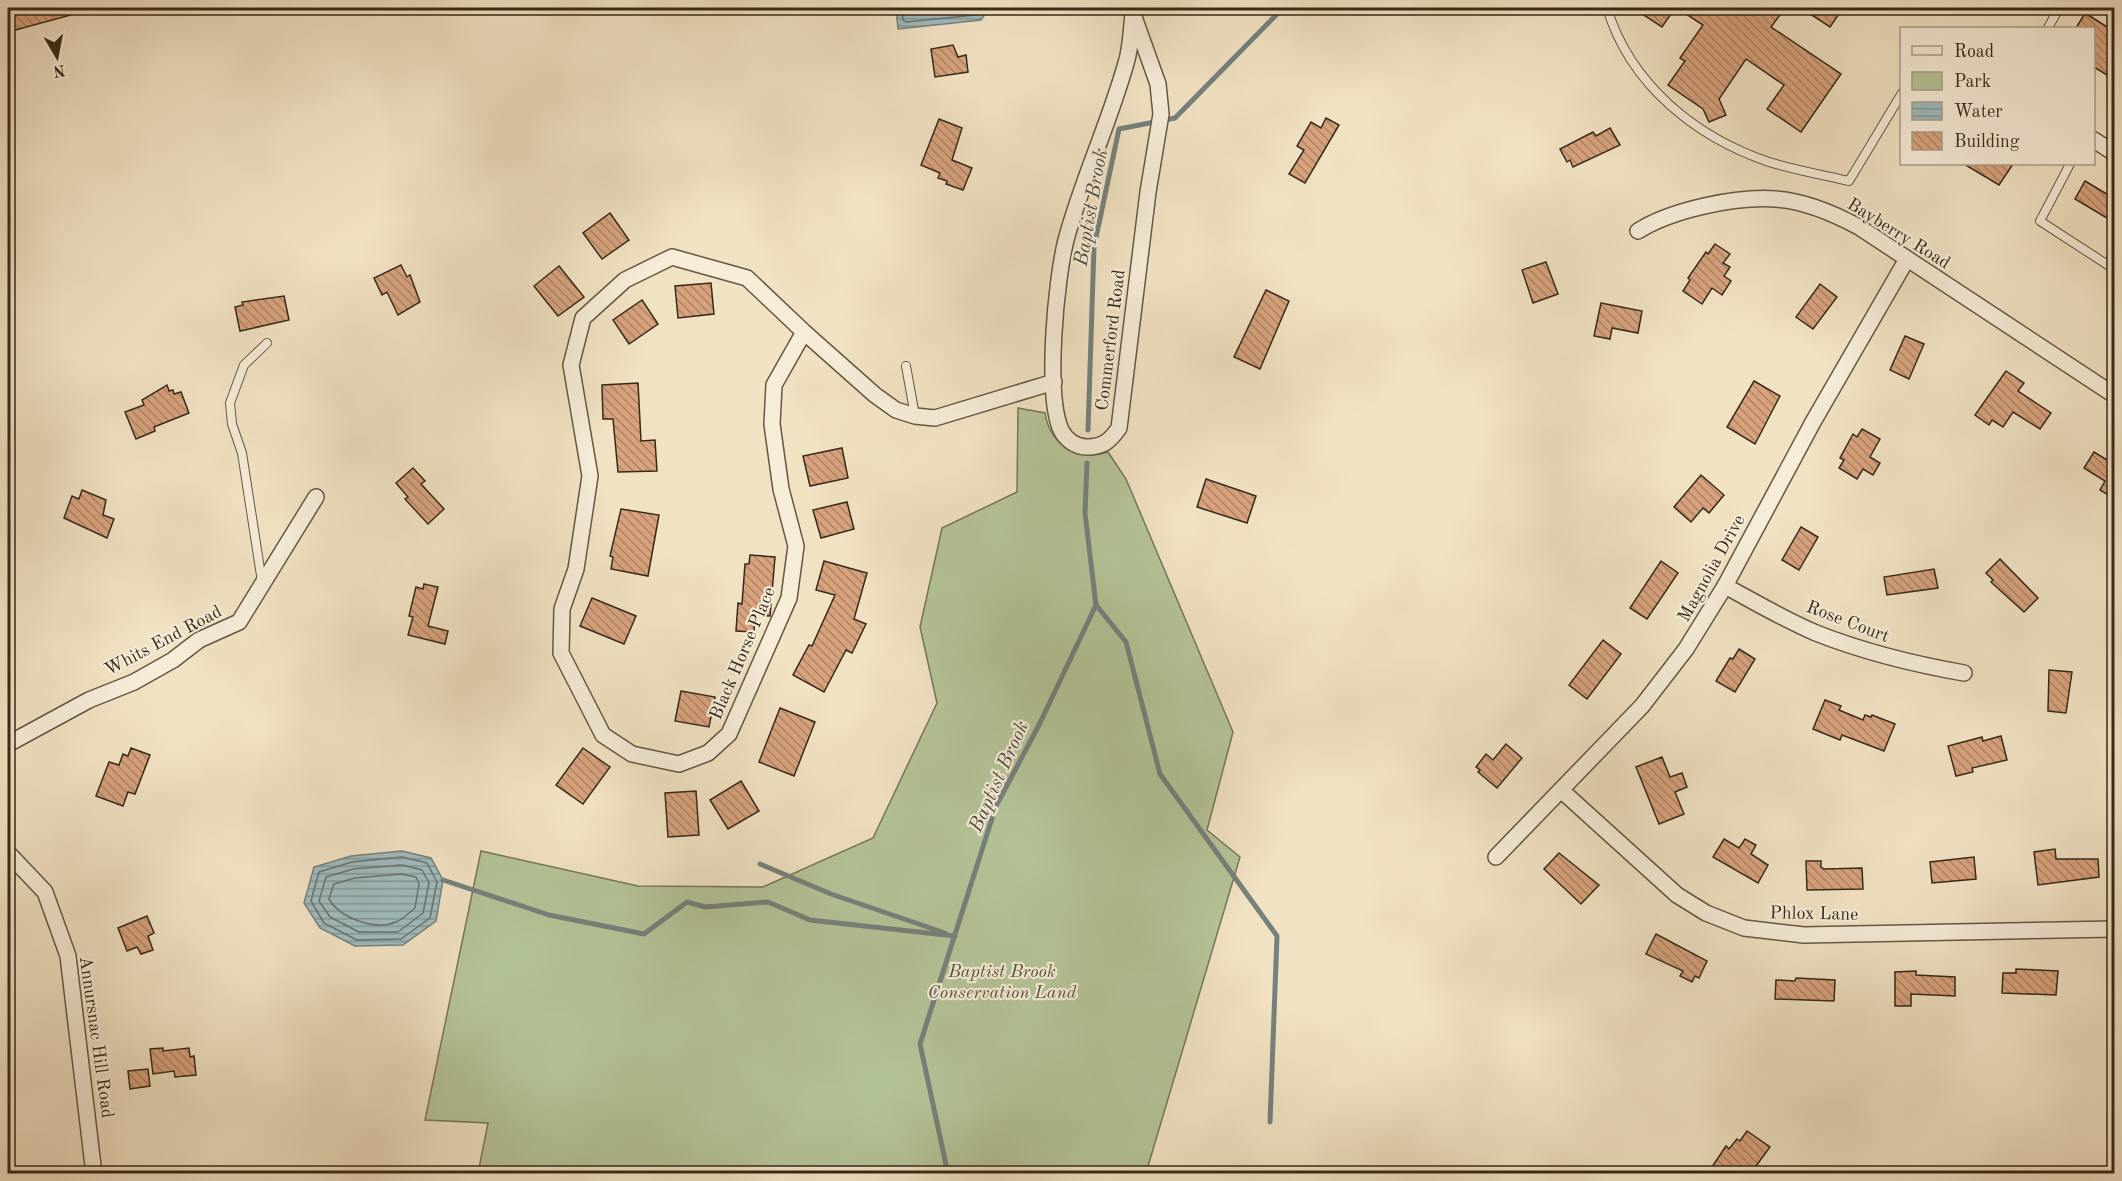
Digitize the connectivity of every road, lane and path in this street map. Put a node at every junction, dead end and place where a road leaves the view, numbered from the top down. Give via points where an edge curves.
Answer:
1 (1607, 8) edge
2 (2059, 8) edge
3 (1132, 11) edge
4 (2049, 27) edge
5 (1900, 96) edge
6 (2095, 141) edge
7 (2115, 153) edge
8 (2069, 165) edge
9 (1638, 231) dead end
10 (1908, 259) junction
11 (2115, 269) edge
12 (804, 333) junction
13 (267, 343) dead end
14 (906, 366) dead end
15 (1054, 382) junction
16 (2115, 395) edge
17 (915, 416) junction
18 (316, 497) dead end
19 (263, 583) junction
20 (1725, 586) junction
21 (1964, 673) dead end
22 (8, 744) edge
23 (1561, 790) junction
24 (8, 853) edge
25 (1496, 857) dead end
26 (2115, 929) edge
27 (94, 1173) edge

1 - 5 lane via 1616,36 1654,93 1709,136 1769,162 1849,181
2 - 4 lane
3 - 15 street, Commerford Road via 1127,61 1065,243 1058,293
3 - 15 street, Commerford Road via 1158,84 1161,114 1141,246 1123,410 1112,440 1099,447 1083,447 1070,441 1061,431
6 - 7 street
8 - 11 lane via 2040,221
9 - 10 street, Bayberry Road via 1668,216 1726,203 1775,199 1843,218
10 - 16 street, Bayberry Road
10 - 20 street, Magnolia Drive via 1813,422
12 - 12 street, Black Horse Place via 747,278 672,257 625,280 583,318 571,365 590,476 576,569 562,609 561,653 603,735 632,754 679,764 708,753 729,734 789,598 796,546 772,424 774,386
12 - 17 street, Black Horse Place via 875,395 896,410
13 - 19 lane via 244,365 230,403
14 - 17 lane
15 - 17 street, Black Horse Place via 935,418
18 - 19 street, Whits End Road
19 - 22 street, Whits End Road via 239,622 199,640 134,682 89,700
20 - 21 street, Rose Court via 1844,644 1889,658
20 - 23 street, Magnolia Drive via 1665,678
23 - 25 street, Magnolia Drive
23 - 26 street, Phlox Lane via 1677,895 1706,913 1744,928 1804,934
24 - 27 street, Annursnac Hill Road via 45,892 68,956

